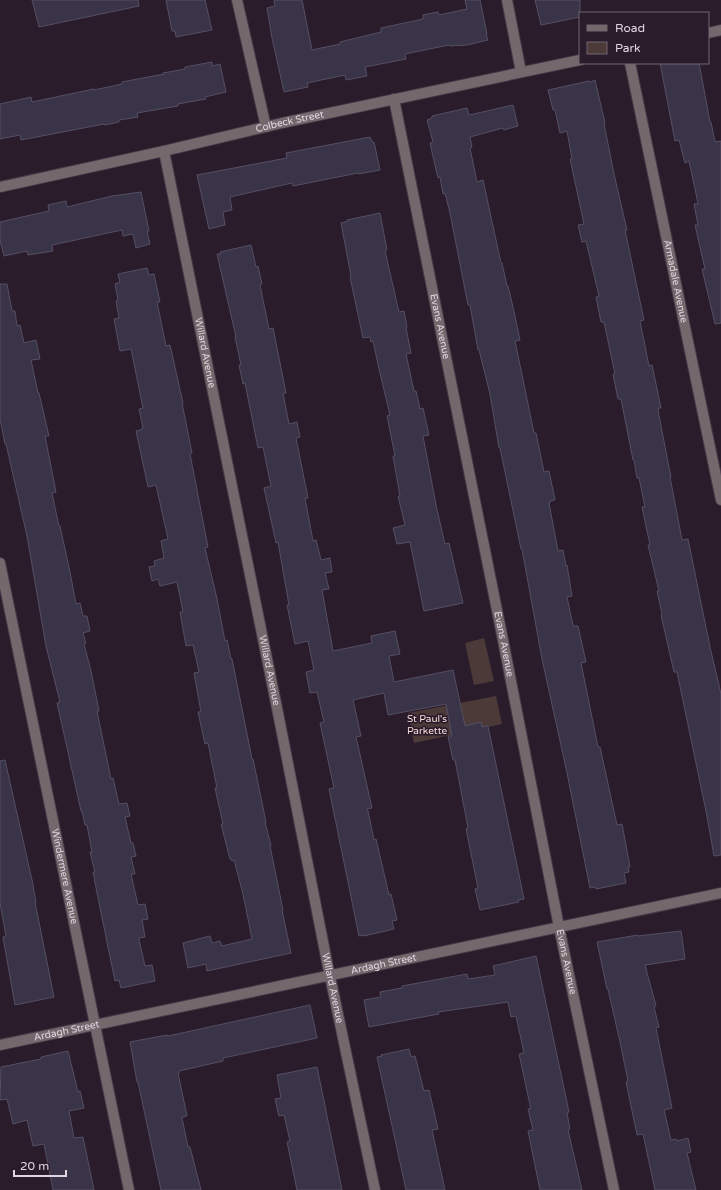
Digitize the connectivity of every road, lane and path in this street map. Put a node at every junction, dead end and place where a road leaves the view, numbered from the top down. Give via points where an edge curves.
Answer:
1 (237, 0) edge
2 (507, 0) edge
3 (721, 30) edge
4 (709, 33) edge
5 (579, 60) edge
6 (630, 64) edge
7 (521, 72) junction
8 (394, 99) junction
9 (266, 127) junction
10 (164, 151) junction
11 (0, 187) edge
12 (721, 500) edge
13 (0, 563) edge
14 (721, 893) edge
15 (559, 926) junction
16 (330, 975) junction
17 (95, 1026) junction
18 (0, 1045) edge
19 (129, 1190) edge
20 (375, 1190) edge
21 (614, 1190) edge

1 - 9 street
2 - 7 street
3 - 4 street
5 - 7 street, Colbeck Street
6 - 12 street, Armadale Avenue
7 - 8 street, Colbeck Street
8 - 9 street, Colbeck Street
8 - 15 street, Evans Avenue
9 - 10 street, Colbeck Street
10 - 11 street, Colbeck Street
10 - 16 street, Willard Avenue
13 - 17 street, Windermere Avenue
14 - 15 street, Ardagh Street
15 - 16 street, Ardagh Street
15 - 21 street, Evans Avenue
16 - 17 street, Ardagh Street
16 - 20 street, Willard Avenue
17 - 18 street, Ardagh Street
17 - 19 street, Windermere Avenue

